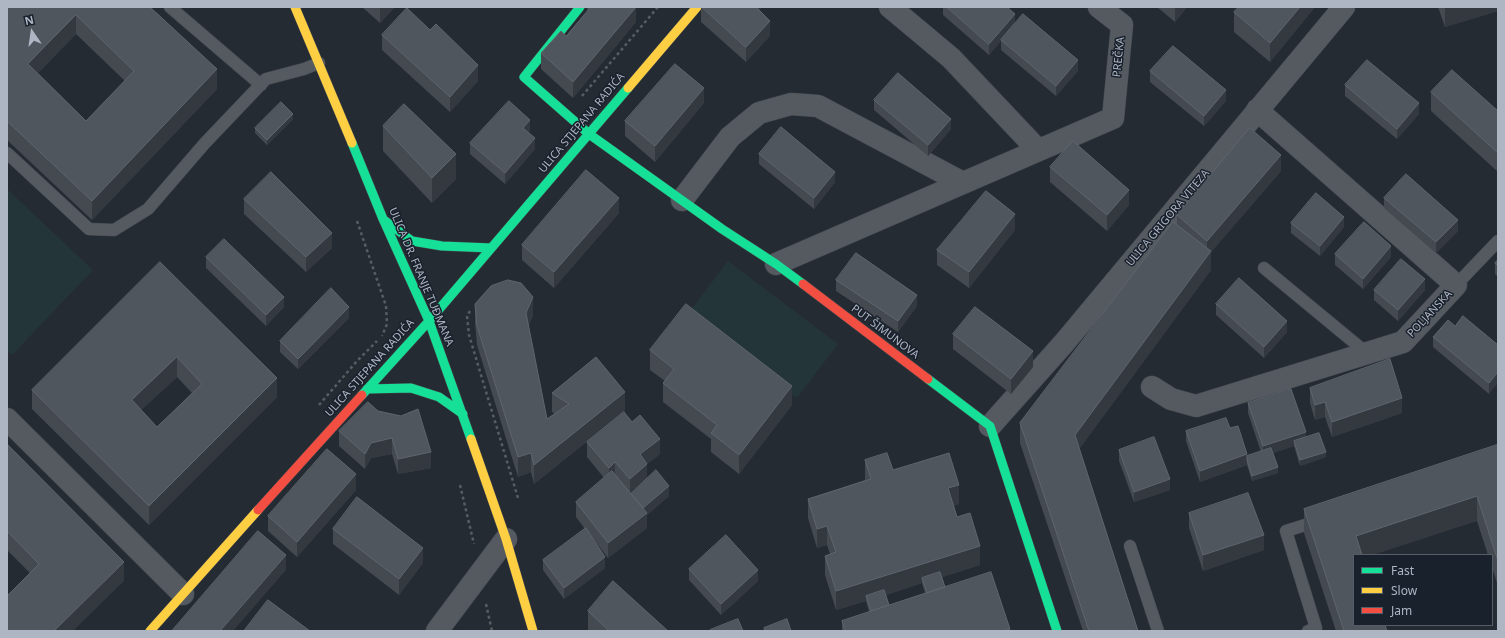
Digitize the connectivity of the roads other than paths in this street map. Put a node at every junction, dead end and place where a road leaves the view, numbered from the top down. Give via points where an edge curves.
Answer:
1 (170, 7) edge
2 (295, 7) edge
3 (299, 7) edge
4 (580, 7) edge
5 (697, 7) edge
6 (890, 7) edge
7 (1099, 7) edge
8 (1344, 7) edge
9 (302, 22) junction
10 (319, 63) junction
11 (261, 85) junction
12 (1258, 110) junction
13 (589, 134) junction
14 (1038, 150) junction
15 (7, 153) edge
16 (961, 182) junction
17 (682, 200) junction
18 (383, 219) junction
19 (1498, 241) edge
20 (491, 248) junction
21 (776, 264) junction
22 (1264, 268) dead end
23 (1456, 286) junction
24 (429, 321) junction
25 (1368, 354) junction
26 (1152, 386) dead end
27 (367, 389) junction
28 (463, 414) junction
29 (7, 419) edge
30 (990, 426) junction
31 (1331, 516) edge
32 (506, 539) junction
33 (1130, 546) dead end
34 (183, 594) junction
35 (150, 631) edge
36 (437, 631) edge
37 (533, 631) edge
38 (1057, 631) edge
39 (1158, 631) edge
40 (1308, 631) edge

1 - 11 lane
2 - 9 street, ULICA DR. FRANJE TUĐMANA
3 - 9 lane
4 - 13 street, PUT ŠIMUNOVA via 524,77
5 - 13 street, ULICA STJEPANA RADIĆA
6 - 14 street via 951,58
7 - 14 street, PREČKA via 1122,25 1113,118
8 - 12 street, ULICA GRIGORA VITEZA
9 - 10 street, ULICA DR. FRANJE TUĐMANA
10 - 11 lane via 266,79
10 - 18 street, ULICA DR. FRANJE TUĐMANA
11 - 15 lane via 205,143 148,209 114,230 89,229
12 - 23 street, POLJANSKA
12 - 30 street, ULICA GRIGORA VITEZA via 1064,343
13 - 17 street, PUT ŠIMUNOVA
13 - 20 street, ULICA STJEPANA RADIĆA
14 - 16 street
16 - 17 street via 818,106 791,104 759,113 730,137
16 - 21 street
17 - 21 street, PUT ŠIMUNOVA
18 - 20 street via 412,241 442,246
18 - 24 street, ULICA DR. FRANJE TUĐMANA
19 - 23 lane
20 - 24 street, ULICA STJEPANA RADIĆA
21 - 30 street, PUT ŠIMUNOVA
22 - 25 lane
23 - 25 street, POLJANSKA via 1402,342
24 - 27 street, ULICA STJEPANA RADIĆA
24 - 28 street, ULICA DR. FRANJE TUĐMANA
25 - 26 street, POLJANSKA via 1196,406 1171,399
27 - 28 street via 411,388 439,397
27 - 34 street, ULICA STJEPANA RADIĆA
28 - 32 street, ULICA DR. FRANJE TUĐMANA
29 - 34 street
30 - 38 street
31 - 40 lane via 1286,531 1316,628
32 - 36 street
32 - 37 street, ULICA DR. FRANJE TUĐMANA
33 - 39 lane
34 - 35 street, ULICA STJEPANA RADIĆA

